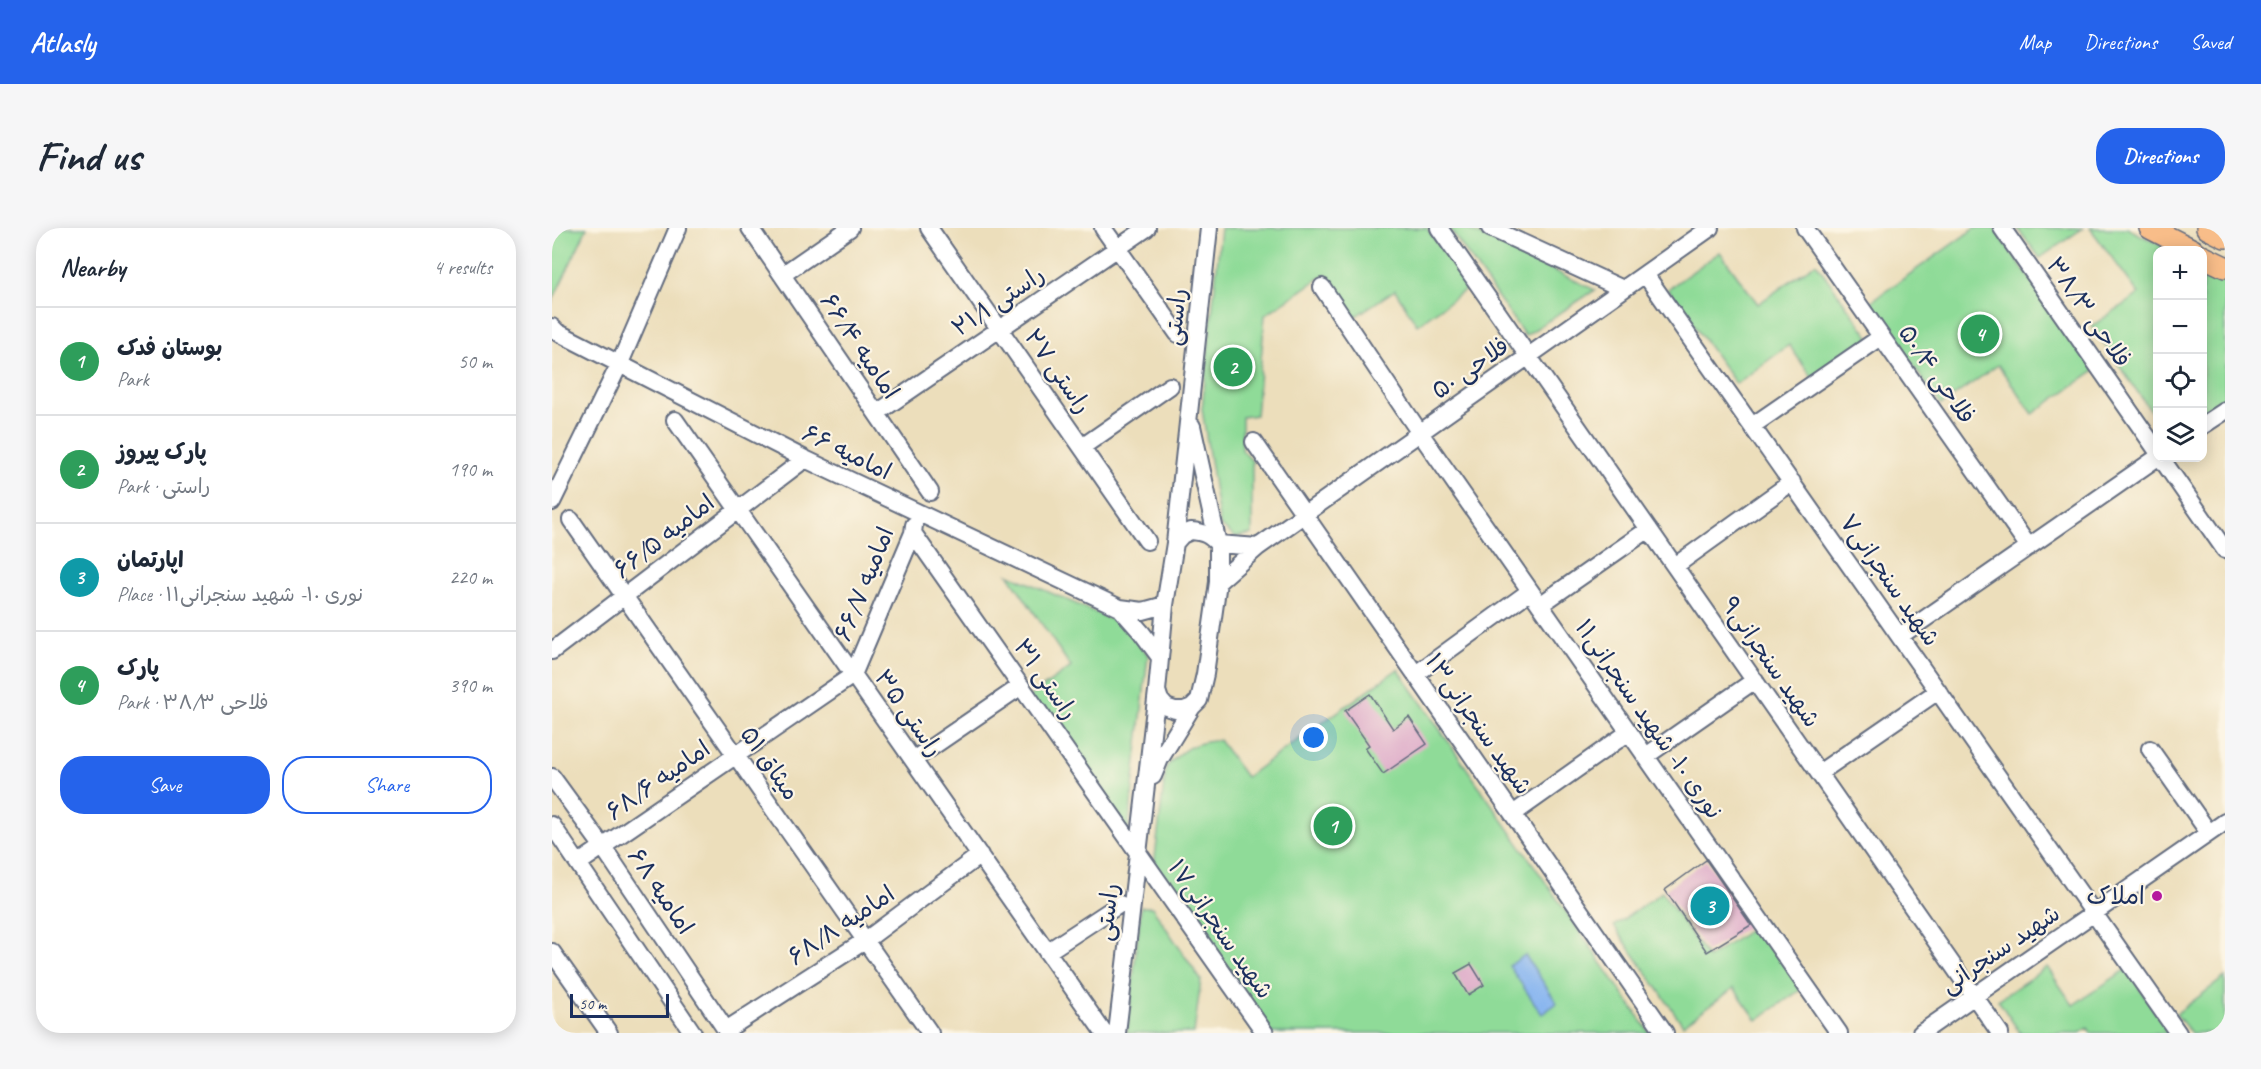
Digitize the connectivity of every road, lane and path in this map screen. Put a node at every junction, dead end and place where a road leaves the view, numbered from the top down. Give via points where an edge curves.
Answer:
1 (678, 228) edge
2 (750, 228) edge
3 (850, 228) edge
4 (929, 228) edge
5 (1103, 228) edge
6 (1147, 228) edge
7 (1209, 228) edge
8 (1439, 228) edge
9 (1490, 228) edge
10 (1710, 228) edge
11 (1805, 228) edge
12 (2002, 228) edge
13 (2150, 228) edge
14 (2207, 228) edge
15 (2225, 237) edge
16 (2185, 246) edge
17 (1117, 248) junction
18 (2207, 258) edge
19 (2225, 267) edge
20 (1645, 274) junction
21 (782, 275) junction
22 (1322, 287) dead end
23 (1623, 290) junction
24 (1000, 329) junction
25 (554, 331) edge
26 (1178, 334) dead end
27 (1881, 337) junction
28 (1529, 356) junction
29 (620, 363) junction
30 (1170, 386) dead end
31 (1189, 411) junction
32 (2225, 411) edge
33 (877, 413) junction
34 (675, 420) dead end
35 (2207, 423) edge
36 (1752, 426) junction
37 (1420, 433) junction
38 (1254, 442) dead end
39 (1082, 447) junction
40 (2153, 447) edge
41 (805, 459) junction
42 (2153, 460) edge
43 (2163, 462) edge
44 (1791, 482) junction
45 (930, 492) dead end
46 (552, 502) edge
47 (737, 509) junction
48 (914, 511) junction
49 (1305, 515) junction
50 (571, 520) dead end
51 (1649, 529) junction
52 (913, 532) junction
53 (1147, 541) dead end
54 (1175, 543) junction
55 (1218, 544) junction
56 (1258, 547) junction
57 (2029, 548) junction
58 (2225, 550) edge
59 (1675, 566) junction
60 (1218, 582) junction
61 (1530, 591) junction
62 (624, 597) junction
63 (1165, 605) junction
64 (1540, 605) junction
65 (1120, 608) junction
66 (1900, 636) junction
67 (552, 651) edge
68 (1159, 656) junction
69 (1416, 674) junction
70 (853, 675) junction
71 (1755, 680) junction
72 (1022, 686) junction
73 (1157, 691) junction
74 (1938, 691) junction
75 (1192, 707) junction
76 (1629, 732) junction
77 (2150, 749) dead end
78 (735, 756) junction
79 (1646, 756) junction
80 (913, 760) junction
81 (1819, 773) junction
82 (552, 777) edge
83 (1145, 796) junction
84 (1513, 814) junction
85 (2225, 822) edge
86 (552, 825) edge
87 (2209, 833) junction
88 (603, 847) junction
89 (1138, 853) junction
90 (980, 855) junction
91 (579, 863) junction
92 (1120, 904) dead end
93 (2095, 914) junction
94 (866, 940) junction
95 (552, 952) edge
96 (1047, 952) junction
97 (1974, 996) junction
98 (727, 1032) edge
99 (1104, 1032) edge
100 (609, 1033) edge
101 (693, 1033) edge
102 (930, 1033) edge
103 (1265, 1033) edge
104 (1665, 1033) edge
105 (1839, 1033) edge
106 (1921, 1033) edge
107 (2000, 1033) edge
108 (2178, 1033) edge

1 - 29 street
2 - 21 street, امامیه ۶۶/۴
3 - 21 street
4 - 24 street, راستی ۲۷
5 - 17 street
6 - 17 street, راستی ۲۱/۱
7 - 31 street, راستی
8 - 28 street, شهید سنجرانی۹
9 - 23 street
10 - 20 street, فلاحی ۵۰
11 - 27 street, فلاحی ۵۰/۴
12 - 40 street, فلاحی ۳۸/۳
13 - 16 main road
14 - 15 main road
17 - 24 street, راستی ۲۱/۱
17 - 26 street
18 - 19 main road
20 - 23 street, فلاحی ۵۰
20 - 36 street, شهید سنجرانی۷
21 - 33 street, امامیه ۶۶/۴
22 - 37 street, نوری ۱۰- شهید سنجرانی۱۱
23 - 28 street, فلاحی ۵۰
24 - 33 street, راستی ۲۱/۱
24 - 39 street, راستی ۲۷
25 - 29 street, امامیه ۶۶
27 - 36 street
27 - 57 street, فلاحی ۵۰/۴
28 - 37 street, فلاحی ۵۰
28 - 51 street, شهید سنجرانی۹
29 - 41 street, امامیه ۶۶
29 - 46 street
30 - 39 street
31 - 54 street, راستی
31 - 55 street, راستی
32 - 35 street
33 - 45 street, امامیه ۶۶/۴
34 - 47 street, راستی ۳۵
36 - 44 street, شهید سنجرانی۷
37 - 49 street, فلاحی ۵۰
37 - 61 street, نوری ۱۰- شهید سنجرانی۱۱
38 - 49 street, شهید سنجرانی۱۳
39 - 53 street, راستی ۲۷
41 - 47 street, امامیه ۶۶/۵
41 - 48 street, امامیه ۶۶
42 - 57 street
43 - 58 street, فلاحی ۳۸/۳
44 - 59 street
44 - 66 street, شهید سنجرانی۷
47 - 62 street, امامیه ۶۶/۵
47 - 70 street, راستی ۳۵
48 - 52 street, امامیه ۶۶/۷
48 - 65 street, امامیه ۶۶
49 - 56 street, فلاحی ۵۰
49 - 69 street, شهید سنجرانی۱۳
50 - 62 street, میثاق ۵۱
51 - 59 street, شهید سنجرانی۹
51 - 64 street
52 - 70 street, امامیه ۶۶/۷
52 - 72 street, راستی ۳۱
54 - 55 street via 1191,531 1211,536
54 - 63 street, راستی
55 - 56 street
55 - 60 street, راستی
56 - 60 street, فلاحی ۵۰
57 - 66 street
59 - 71 street, شهید سنجرانی۹
60 - 75 street, راستی via 1205,674 1199,700
61 - 64 street, نوری ۱۰- شهید سنجرانی۱۱
61 - 69 street
62 - 67 street, امامیه ۶۶/۵
62 - 78 street, میثاق ۵۱
63 - 65 street via 1143,611
63 - 68 street, راستی
64 - 76 street, نوری ۱۰- شهید سنجرانی۱۱
65 - 68 street
66 - 74 street, شهید سنجرانی۷
68 - 73 street, راستی
69 - 84 street, شهید سنجرانی۱۳
70 - 78 street, امامیه ۶۸/۶
70 - 80 street, راستی ۳۵
71 - 79 street
71 - 81 street, شهید سنجرانی۹
72 - 80 street
72 - 89 street, راستی ۳۱
73 - 75 street via 1166,707
73 - 83 street, راستی
74 - 81 street
74 - 93 street, شهید سنجرانی۷
75 - 83 street, راستی via 1160,759
76 - 79 street, نوری ۱۰- شهید سنجرانی۱۱
76 - 84 street
77 - 87 street
78 - 88 street, امامیه ۶۸/۶
78 - 94 street, میثاق ۵۱
79 - 105 street, نوری ۱۰- شهید سنجرانی۱۱
80 - 90 street, راستی ۳۵
81 - 97 street, شهید سنجرانی۹
82 - 88 street, امامیه ۶۸
83 - 89 street, راستی
84 - 104 street, شهید سنجرانی۱۳
85 - 87 street, شهید سنجرانی
86 - 91 street
87 - 93 street, شهید سنجرانی
88 - 91 street, امامیه ۶۸/۶
88 - 98 street, امامیه ۶۸
89 - 99 street, راستی
89 - 103 street, شهید سنجرانی۱۷
90 - 94 street, امامیه ۶۸/۸
90 - 96 street, راستی ۳۵
91 - 101 street
92 - 96 street
93 - 97 street, شهید سنجرانی
93 - 108 street, شهید سنجرانی۷
94 - 98 street, امامیه ۶۸/۸
94 - 102 street, میثاق ۵۱
95 - 100 street
96 - 99 street, راستی ۳۵
97 - 106 street, شهید سنجرانی
97 - 107 street, شهید سنجرانی۹

